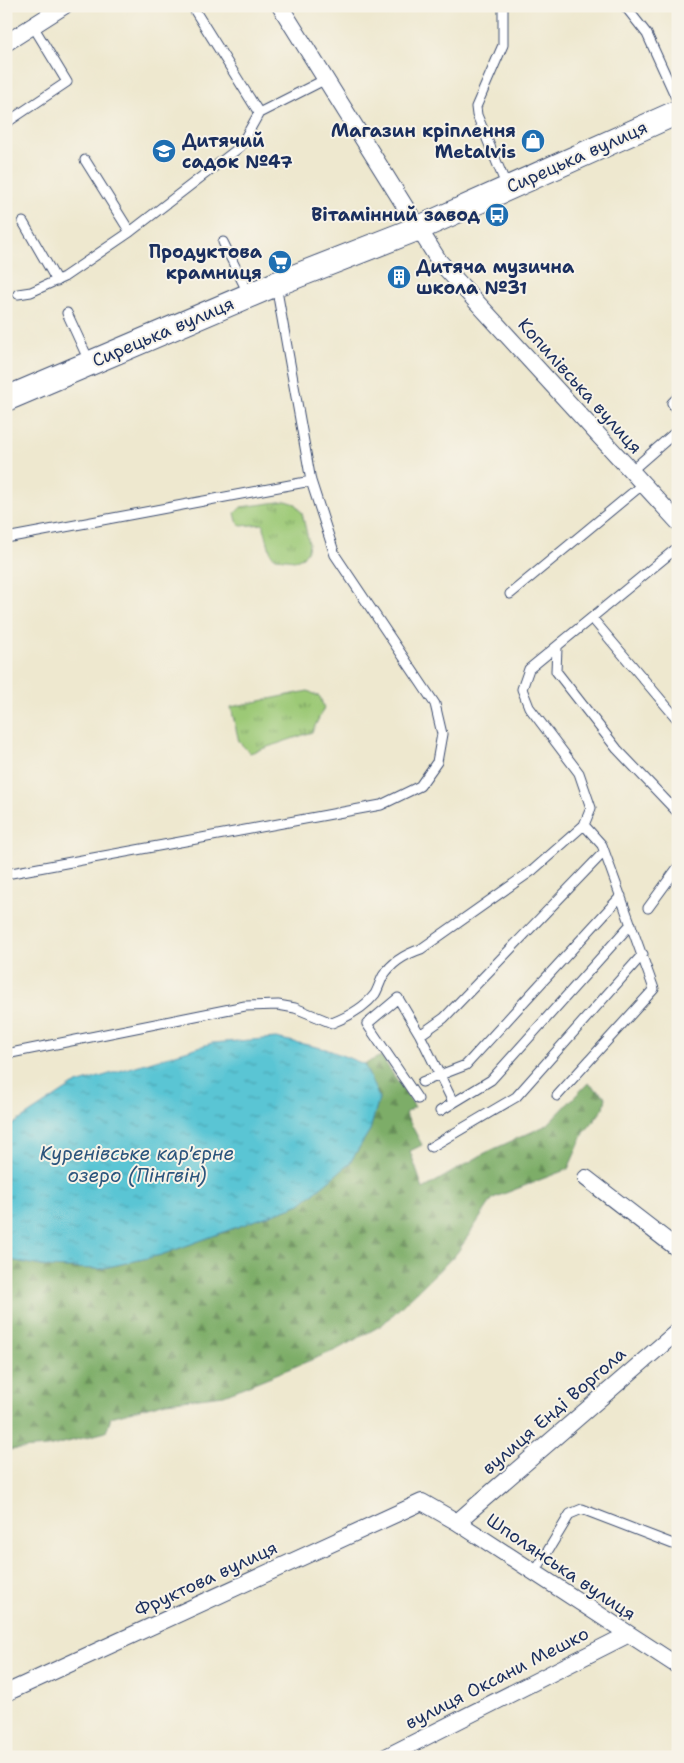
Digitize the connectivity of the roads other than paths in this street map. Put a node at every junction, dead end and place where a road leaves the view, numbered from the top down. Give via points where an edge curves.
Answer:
1 (64, 6) edge
2 (192, 6) edge
3 (280, 6) edge
4 (503, 6) edge
5 (625, 6) edge
6 (33, 26) junction
7 (6, 43) edge
8 (326, 79) junction
9 (678, 102) edge
10 (678, 112) edge
11 (259, 113) junction
12 (6, 123) edge
13 (85, 160) dead end
14 (507, 188) junction
15 (23, 222) dead end
16 (419, 228) junction
17 (130, 232) junction
18 (223, 242) dead end
19 (57, 281) junction
20 (276, 284) junction
21 (18, 294) dead end
22 (249, 296) junction
23 (67, 313) dead end
24 (90, 364) junction
25 (678, 397) edge
26 (6, 399) edge
27 (678, 414) edge
28 (678, 430) edge
29 (631, 471) junction
30 (311, 481) junction
31 (643, 484) junction
32 (678, 522) edge
33 (6, 538) edge
34 (678, 547) edge
35 (510, 594) dead end
36 (592, 618) junction
37 (557, 648) junction
38 (678, 720) edge
39 (678, 812) edge
40 (584, 825) junction
41 (604, 852) junction
42 (678, 867) edge
43 (6, 874) edge
44 (621, 896) junction
45 (648, 908) dead end
46 (631, 924) junction
47 (643, 954) junction
48 (356, 1010) junction
49 (367, 1024) junction
50 (420, 1035) junction
51 (6, 1054) edge
52 (440, 1074) junction
53 (422, 1082) dead end
54 (557, 1096) dead end
55 (418, 1100) dead end
56 (453, 1102) junction
57 (440, 1111) dead end
58 (431, 1146) dead end
59 (586, 1178) dead end
60 (678, 1249) edge
61 (678, 1331) edge
62 (422, 1502) joint
63 (457, 1522) junction
64 (678, 1546) edge
65 (535, 1572) junction
66 (627, 1635) junction
67 (678, 1666) edge
68 (6, 1693) edge
69 (386, 1757) edge

1 - 6 street
2 - 11 lane
3 - 8 street, Копилівська вулиця
4 - 14 lane via 502,45 476,107
5 - 9 lane via 647,34
6 - 7 street
6 - 12 lane via 67,82
8 - 11 lane
8 - 16 street, Копилівська вулиця
10 - 14 main road, Сирецька вулиця
11 - 17 lane via 240,147
13 - 17 lane
14 - 16 main road, Сирецька вулиця
15 - 19 lane
16 - 20 main road, Сирецька вулиця
16 - 29 street, Копилівська вулиця via 439,261
17 - 19 lane
18 - 22 lane
19 - 21 lane
20 - 22 main road, Сирецька вулиця
20 - 30 lane
22 - 24 main road, Сирецька вулиця
23 - 24 lane
24 - 26 main road, Сирецька вулиця
25 - 27 lane via 672,403
28 - 29 lane
29 - 31 street, Копилівська вулиця
30 - 33 lane
30 - 43 lane via 334,555 435,704 442,734 439,753 437,762 420,786 381,805
31 - 32 street, Копилівська вулиця
31 - 35 lane
34 - 36 lane
36 - 37 lane
36 - 38 lane
37 - 39 lane via 556,671 617,749
37 - 40 lane via 529,669 522,689 529,707 579,773 591,808
40 - 41 lane via 602,845
40 - 48 lane via 533,870 421,949 396,961 374,995
41 - 44 lane
41 - 50 lane via 444,1018
42 - 45 lane
44 - 46 lane
44 - 52 lane via 466,1066
46 - 47 lane
46 - 56 lane via 491,1080
47 - 54 lane via 654,985 653,992
47 - 58 lane via 516,1097
48 - 49 lane
48 - 51 lane via 332,1023 295,1008 245,1006
49 - 50 lane via 398,998
49 - 55 lane
50 - 52 lane
52 - 53 lane
52 - 56 lane
56 - 57 lane
59 - 60 street
61 - 63 street, вулиця Енді Воргола
62 - 63 street, Шполянська вулиця
62 - 68 street, Фруктова вулиця
63 - 65 street, Шполянська вулиця
64 - 65 lane via 582,1509 570,1514
65 - 66 street, Шполянська вулиця
66 - 67 street, Шполянська вулиця
66 - 69 street, вулиця Оксани Мешко

